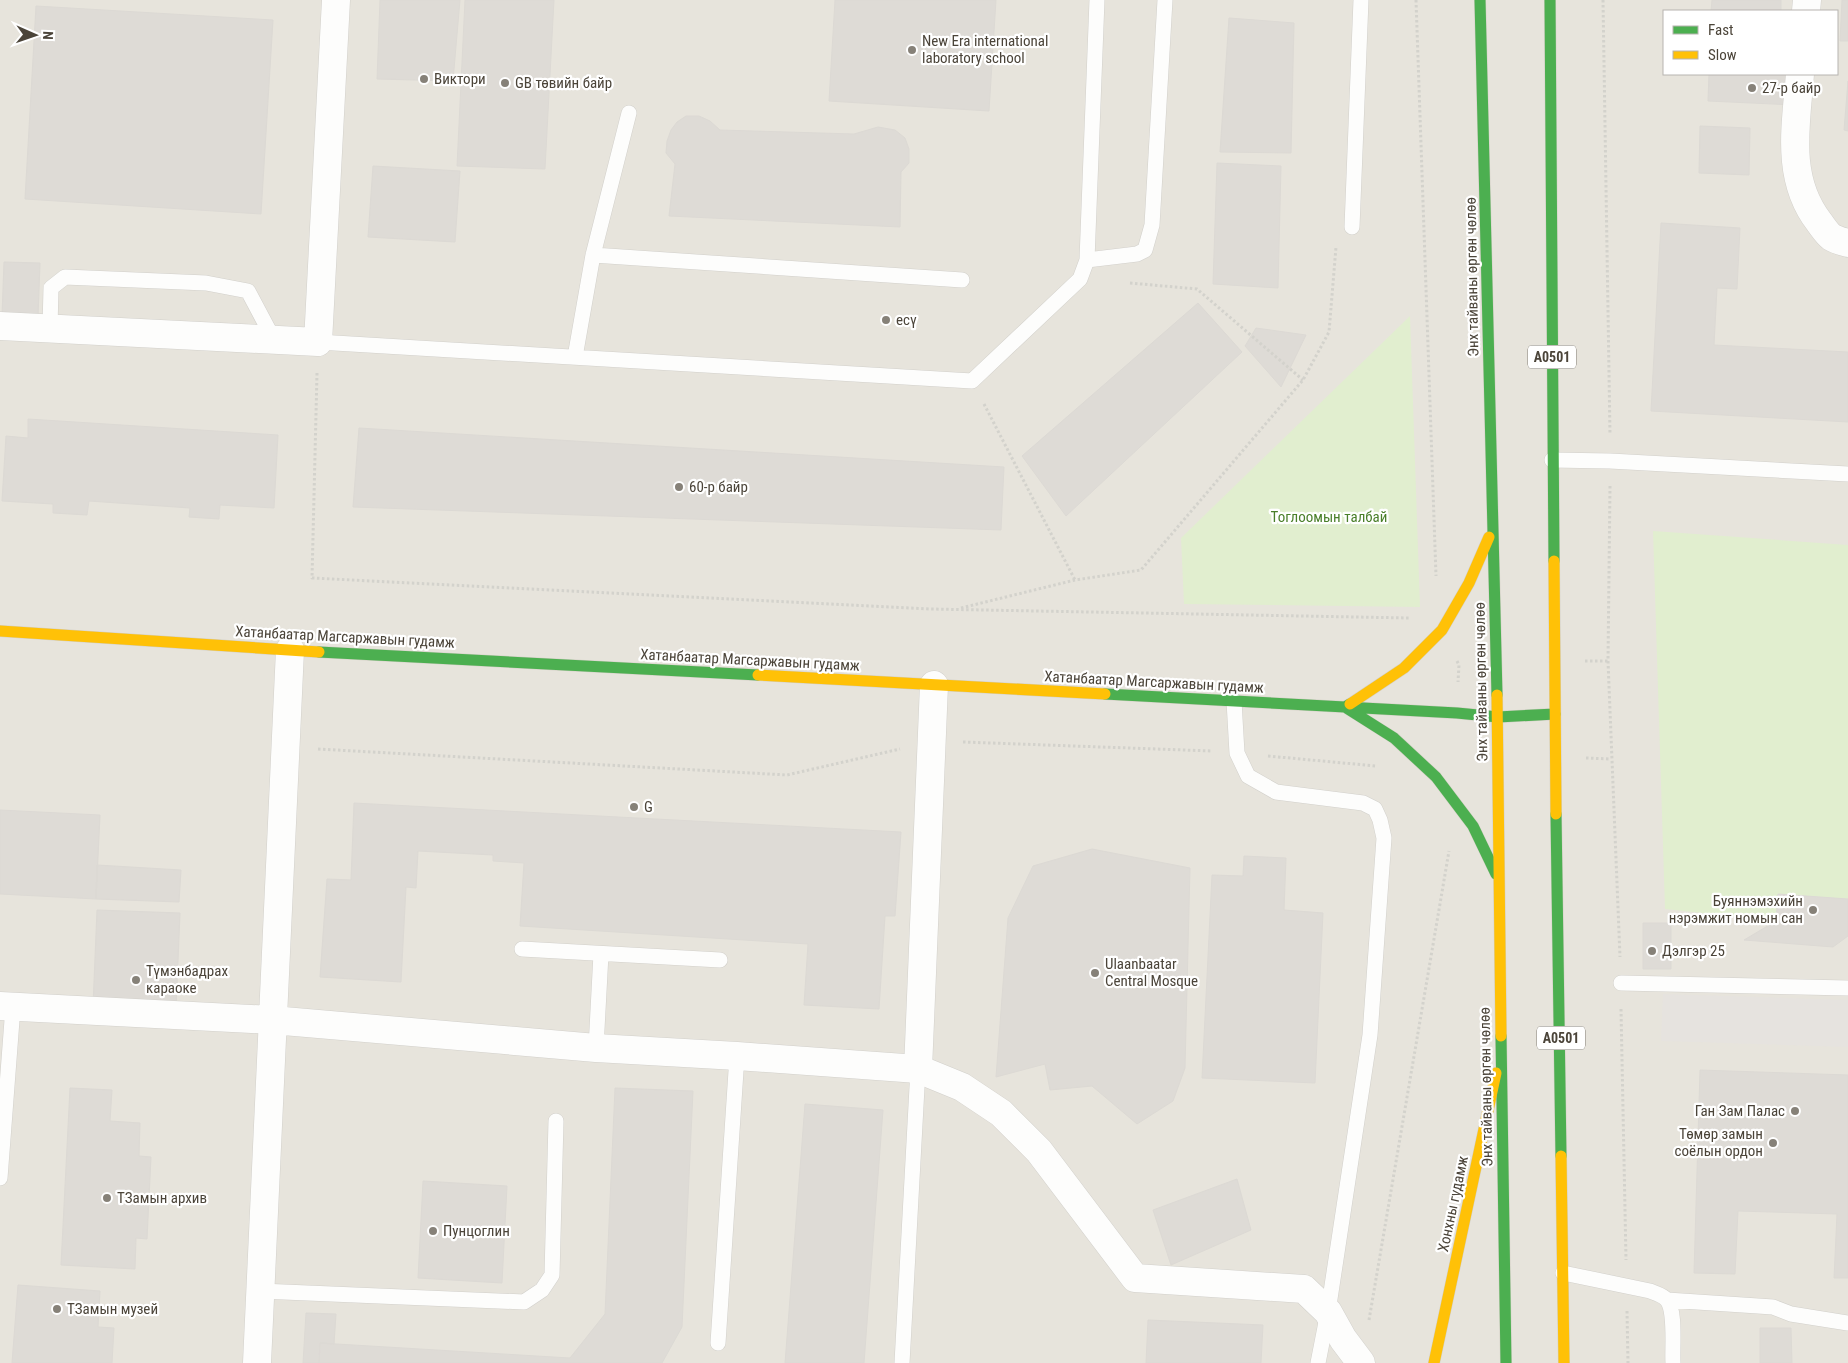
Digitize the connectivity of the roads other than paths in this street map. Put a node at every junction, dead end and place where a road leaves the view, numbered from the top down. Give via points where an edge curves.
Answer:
1 (336, 0) edge
2 (1097, 0) edge
3 (1164, 0) edge
4 (1362, 0) edge
5 (1480, 0) edge
6 (1550, 0) edge
7 (1800, 75) edge
8 (629, 113) dead end
9 (1352, 227) dead end
10 (1848, 243) edge
11 (593, 255) junction
12 (1087, 260) junction
13 (962, 280) dead end
14 (0, 326) edge
15 (50, 328) junction
16 (274, 340) junction
17 (318, 342) junction
18 (575, 358) junction
19 (1552, 460) junction
20 (1848, 474) edge
21 (1493, 528) junction
22 (0, 631) edge
23 (290, 650) junction
24 (934, 685) junction
25 (1234, 701) junction
26 (1345, 707) junction
27 (1555, 714) junction
28 (1498, 717) junction
29 (1499, 881) junction
30 (522, 949) dead end
31 (600, 954) junction
32 (720, 960) dead end
33 (1621, 982) road end
34 (1848, 988) edge
35 (7, 1006) edge
36 (272, 1020) junction
37 (596, 1048) junction
38 (1501, 1052) junction
39 (737, 1056) junction
40 (918, 1069) junction
41 (556, 1121) dead end
42 (0, 1178) edge
43 (1563, 1273) junction
44 (260, 1291) junction
45 (1668, 1300) junction
46 (1328, 1312) junction
47 (1848, 1323) edge
48 (718, 1343) dead end
49 (257, 1363) edge
50 (902, 1363) edge
51 (1318, 1363) edge
52 (1360, 1363) edge
53 (1434, 1363) edge
54 (1506, 1363) edge
55 (1564, 1363) edge
56 (1672, 1363) edge

1 - 17 street
2 - 12 lane
3 - 12 lane via 1152,226 1145,250 1137,254
4 - 9 lane
5 - 21 main road, Энх тайваны өргөн чөлөө
6 - 19 main road, A0501
7 - 10 street via 1794,141 1797,179 1808,208 1832,239
8 - 11 lane
11 - 13 lane
11 - 18 lane
12 - 18 lane via 1080,279 972,381
14 - 15 street
15 - 16 street
15 - 16 lane via 51,288 66,277 206,283 248,291
16 - 17 street
17 - 18 lane
19 - 20 lane
19 - 27 main road, A0501
21 - 26 main road via 1469,583 1442,630 1404,668
21 - 28 main road, Энх тайваны өргөн чөлөө
22 - 23 main road, Хатанбаатар Магсаржавын гудамж
23 - 24 main road, Хатанбаатар Магсаржавын гудамж
23 - 36 street
24 - 25 main road, Хатанбаатар Магсаржавын гудамж
24 - 40 street
25 - 26 main road, Хатанбаатар Магсаржавын гудамж
25 - 46 lane via 1238,753 1248,776 1276,792 1363,803 1376,809 1384,838 1370,1035
26 - 28 main road, Хатанбаатар Магсаржавын гудамж
26 - 29 main road via 1394,738 1436,776 1473,826
27 - 28 main road, Хатанбаатар Магсаржавын гудамж
27 - 43 main road, A0501
28 - 29 main road, Энх тайваны өргөн чөлөө
29 - 38 main road, Энх тайваны өргөн чөлөө
30 - 31 lane
31 - 32 lane
31 - 37 lane
33 - 34 lane
35 - 36 street
35 - 42 lane
36 - 37 street
36 - 44 street
37 - 39 street
38 - 53 main road, Хонхны гудамж
38 - 54 main road, Энх тайваны өргөн чөлөө
39 - 40 street
39 - 48 lane
40 - 46 street via 962,1086 1002,1113 1039,1151 1135,1278 1304,1289
40 - 50 lane
41 - 44 lane via 552,1275 542,1290 524,1302
43 - 45 lane via 1650,1290
43 - 55 main road, A0501
44 - 49 street
45 - 47 lane via 1773,1307 1791,1314
45 - 56 lane via 1672,1310
46 - 51 lane
46 - 52 street

